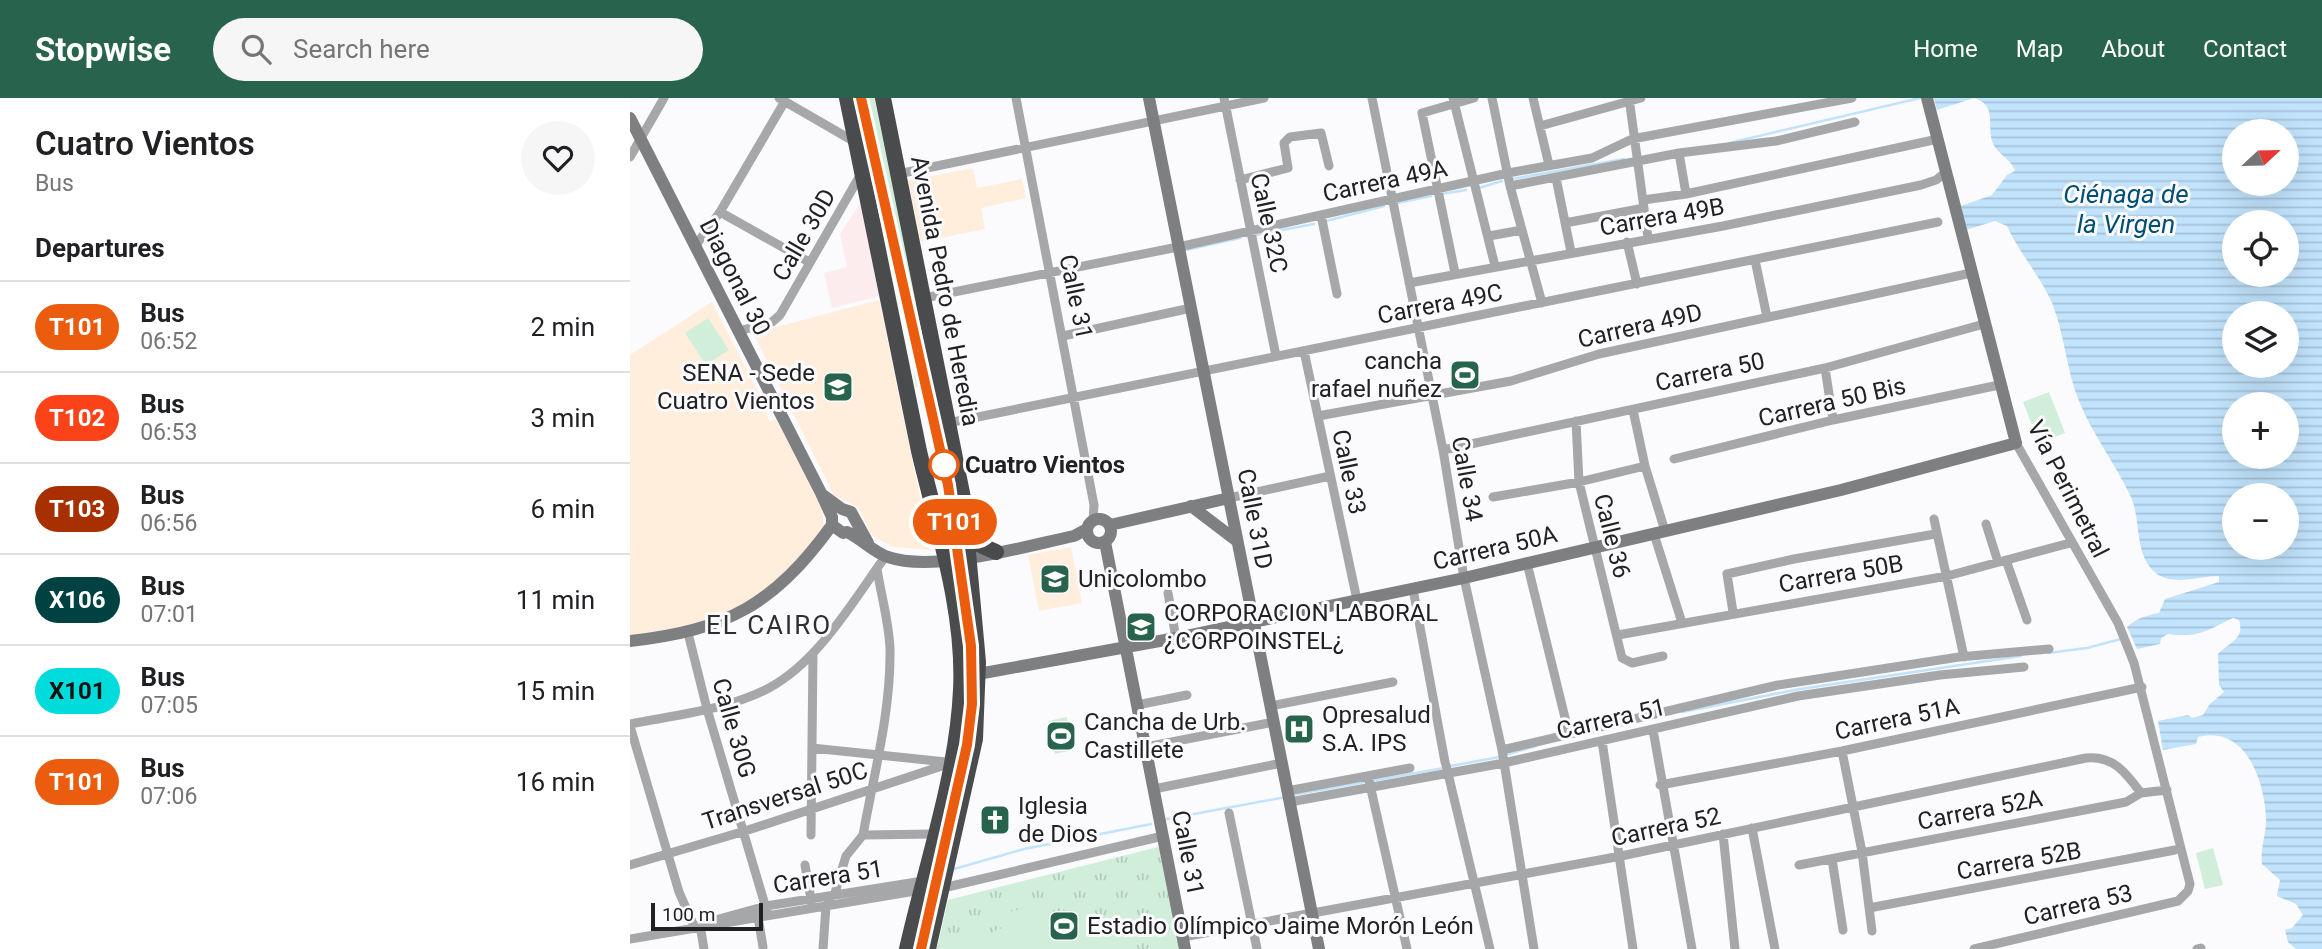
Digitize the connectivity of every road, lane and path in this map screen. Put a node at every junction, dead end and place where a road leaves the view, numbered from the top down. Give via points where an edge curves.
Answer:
1 (664, 98) edge
2 (847, 98) edge
3 (883, 98) edge
4 (1016, 98) edge
5 (1149, 98) edge
6 (1264, 98) edge
7 (1373, 98) edge
8 (1474, 98) edge
9 (1492, 98) edge
10 (1533, 98) edge
11 (1641, 98) edge
12 (1852, 98) edge
13 (1927, 98) edge
14 (1629, 99) edge
15 (782, 100) edge
16 (1454, 101) edge
17 (1225, 102) edge
18 (630, 118) edge
19 (1154, 121) junction
20 (1855, 122) dead end
21 (1540, 126) junction
22 (640, 138) junction
23 (1632, 139) junction
24 (1938, 139) junction
25 (857, 143) junction
26 (1025, 148) junction
27 (1679, 153) junction
28 (630, 157) edge
29 (1635, 162) junction
30 (1549, 165) junction
31 (1329, 166) dead end
32 (863, 170) junction
33 (1946, 172) junction
34 (1508, 173) junction
35 (898, 174) junction
36 (1556, 178) junction
37 (1240, 180) junction
38 (1473, 181) junction
39 (1510, 186) junction
40 (1436, 190) junction
41 (1686, 194) junction
42 (1391, 199) junction
43 (1643, 204) junction
44 (720, 212) junction
45 (1321, 215) junction
46 (1938, 222) dead end
47 (1565, 223) junction
48 (1522, 230) junction
49 (1251, 231) junction
50 (1489, 236) junction
51 (1648, 238) junction
52 (1628, 242) junction
53 (695, 245) junction
54 (1179, 247) junction
55 (1571, 252) junction
56 (1530, 259) junction
57 (1755, 260) junction
58 (809, 262) junction
59 (1495, 266) junction
60 (1049, 273) junction
61 (1455, 273) junction
62 (1970, 273) junction
63 (1409, 283) junction
64 (1637, 284) junction
65 (1336, 294) dead end
66 (923, 298) junction
67 (1542, 303) junction
68 (1191, 308) junction
69 (1767, 317) junction
70 (1984, 324) junction
71 (1418, 328) junction
72 (739, 331) junction
73 (1063, 336) junction
74 (1304, 351) junction
75 (1276, 356) junction
76 (1825, 368) junction
77 (1203, 370) junction
78 (1999, 385) junction
79 (1075, 397) junction
80 (1432, 398) junction
81 (1633, 410) junction
82 (1318, 416) junction
83 (1833, 420) junction
84 (1576, 421) junction
85 (948, 423) junction
86 (2016, 443) junction
87 (1443, 450) junction
88 (1674, 459) dead end
89 (1645, 466) junction
90 (1330, 476) junction
91 (1579, 482) junction
92 (1493, 497) dead end
93 (1229, 498) junction
94 (964, 505) junction
95 (1191, 506) junction
96 (1934, 519) dead end
97 (839, 523) junction
98 (1986, 524) dead end
99 (1102, 531) junction
100 (1660, 533) junction
101 (1935, 534) junction
102 (1237, 541) junction
103 (2070, 543) junction
104 (868, 544) junction
105 (1593, 547) junction
106 (996, 552) junction
107 (886, 557) junction
108 (967, 558) junction
109 (944, 560) junction
110 (2002, 561) junction
111 (1527, 563) junction
112 (877, 569) junction
113 (1947, 576) junction
114 (1464, 578) junction
115 (1413, 589) junction
116 (1168, 593) dead end
117 (1357, 600) junction
118 (1734, 612) junction
119 (2027, 620) dead end
120 (1254, 623) junction
121 (1682, 623) junction
122 (688, 633) junction
123 (1618, 635) junction
124 (1177, 638) junction
125 (630, 641) edge
126 (1126, 648) junction
127 (2049, 649) dead end
128 (813, 653) junction
129 (1663, 656) dead end
130 (1964, 657) junction
131 (2024, 667) dead end
132 (978, 674) junction
133 (1393, 682) dead end
134 (2142, 687) junction
135 (1187, 695) dead end
136 (1137, 705) junction
137 (1270, 706) junction
138 (706, 709) junction
139 (1274, 722) junction
140 (630, 725) edge
141 (1653, 730) junction
142 (1569, 734) junction
143 (1598, 736) junction
144 (1146, 747) junction
145 (812, 748) junction
146 (1842, 751) junction
147 (877, 755) junction
148 (1503, 756) junction
149 (951, 763) junction
150 (1282, 764) junction
151 (1410, 768) dead end
152 (1447, 768) junction
153 (1369, 782) junction
154 (1660, 785) junction
155 (871, 789) junction
156 (1154, 789) junction
157 (2167, 790) junction
158 (2141, 793) junction
159 (1289, 797) junction
160 (1853, 807) junction
161 (811, 810) junction
162 (1229, 813) dead end
163 (1752, 828) junction
164 (744, 831) junction
165 (934, 834) junction
166 (1723, 834) junction
167 (811, 835) dead end
168 (863, 835) junction
169 (1163, 836) junction
170 (1673, 843) junction
171 (2178, 849) junction
172 (1862, 852) junction
173 (667, 854) junction
174 (1621, 856) junction
175 (1832, 859) junction
176 (630, 865) edge
177 (805, 865) dead end
178 (1799, 865) dead end
179 (1520, 875) junction
180 (1476, 883) junction
181 (922, 886) junction
182 (943, 888) junction
183 (2188, 891) joint
184 (834, 896) junction
185 (1396, 899) junction
186 (812, 903) junction
187 (826, 905) junction
188 (1869, 908) junction
189 (764, 913) junction
190 (1312, 913) junction
191 (1252, 924) junction
192 (697, 926) junction
193 (1843, 930) dead end
194 (1872, 931) dead end
195 (630, 939) edge
196 (1184, 943) edge
197 (762, 947) dead end
198 (704, 949) edge
199 (823, 949) edge
200 (907, 949) edge
201 (928, 949) edge
202 (1257, 949) edge
203 (1319, 949) edge
204 (1407, 949) edge
205 (1490, 949) edge
206 (1534, 949) edge
207 (1633, 949) edge
208 (1692, 949) edge
209 (1735, 949) edge
210 (1775, 949) edge
211 (1974, 949) edge

1 - 22 street
2 - 25 highway
3 - 35 highway, Avenida Pedro de Heredia
4 - 26 street, Calle 31
5 - 19 street, Calle 31D
6 - 17 street
7 - 42 street, Calle 34
8 - 16 street
9 - 34 street
10 - 21 street
11 - 14 street
12 - 23 street, Carrera 49A
13 - 24 street, Vía Perimetral
14 - 21 street
14 - 23 street
15 - 25 street
15 - 44 street
16 - 38 street
16 - 40 street via 1422,113
17 - 19 street
17 - 37 street, Calle 32C
18 - 22 street, Diagonal 30
19 - 26 street
19 - 54 street, Calle 31D
20 - 27 street via 1776,141
21 - 30 street
22 - 28 street
22 - 53 street, Diagonal 30
23 - 29 street
23 - 30 street, Carrera 49A via 1592,158
24 - 33 street, Vía Perimetral
24 - 41 street
25 - 32 highway
26 - 35 street
26 - 60 street, Calle 31
27 - 29 street
27 - 41 street
29 - 36 street
29 - 43 street
30 - 34 street, Carrera 49A
31 - 37 street via 1321,133 1290,137 1284,143 1288,169
32 - 58 street, Calle 30D
32 - 109 highway
33 - 51 street, Carrera 49B via 1921,185
33 - 62 street, Vía Perimetral
34 - 38 street, Carrera 49A
34 - 39 street
35 - 66 highway, Avenida Pedro de Heredia
36 - 39 street
36 - 47 street
37 - 49 street, Calle 32C
38 - 40 street, Carrera 49A
38 - 50 street
39 - 48 street
40 - 42 street, Carrera 49A
40 - 61 street
41 - 43 street
42 - 45 street, Carrera 49A
42 - 63 street, Calle 34
43 - 47 street
43 - 51 street
44 - 53 street
44 - 58 street
45 - 49 street, Carrera 49A
45 - 65 street
46 - 57 street, Carrera 49C
47 - 55 street
48 - 50 street
48 - 56 street
49 - 54 street, Carrera 49A
49 - 75 street, Calle 32C
50 - 59 street
51 - 52 street, Carrera 49B
52 - 55 street, Carrera 49B
52 - 64 street
53 - 72 street, Diagonal 30
54 - 60 street, Carrera 49A
54 - 68 street, Calle 31D
55 - 56 street, Carrera 49B
56 - 59 street, Carrera 49B
56 - 67 street
57 - 64 street, Carrera 49C
57 - 69 street
58 - 72 street, Calle 30D via 777,319
59 - 61 street, Carrera 49B
60 - 66 street, Carrera 49A
60 - 73 street, Calle 31
61 - 63 street, Carrera 49B
62 - 69 street, Carrera 49D
62 - 70 street, Vía Perimetral
63 - 71 street, Calle 34
64 - 67 street, Carrera 49C
66 - 85 highway, Avenida Pedro de Heredia
67 - 71 street, Carrera 49C
68 - 73 street
68 - 77 street, Calle 31D
69 - 80 street, Carrera 49D via 1599,354 1511,381
70 - 76 street, Carrera 50
70 - 78 street, Vía Perimetral
71 - 74 street, Carrera 49C
71 - 80 street, Calle 34
72 - 97 street, Diagonal 30
73 - 79 street, Calle 31
74 - 75 street, Carrera 49C
74 - 82 street, Calle 33
75 - 77 street, Carrera 49C
76 - 81 street, Carrera 50
76 - 83 street
77 - 79 street, Carrera 49C
77 - 93 street, Calle 31D
78 - 83 street, Carrera 50 Bis
78 - 86 street, Vía Perimetral
79 - 85 street, Carrera 49C
79 - 99 street, Calle 31
80 - 82 street, Carrera 49D
80 - 87 street, Calle 34
81 - 84 street, Carrera 50
81 - 89 street
82 - 90 street, Calle 33
83 - 88 street, Carrera 50 Bis
84 - 87 street, Carrera 50
84 - 91 street, Calle 36
85 - 94 highway, Avenida Pedro de Heredia
86 - 100 street, Carrera 50A
86 - 103 street, Vía Perimetral
87 - 114 street, Calle 34
89 - 91 street
89 - 100 street
90 - 93 street
90 - 117 street, Calle 33
91 - 92 street
91 - 105 street, Calle 36
93 - 95 street
93 - 102 street, Calle 31D
94 - 106 highway via 974,540
94 - 108 highway, Avenida Pedro de Heredia
95 - 99 street
95 - 102 street
96 - 101 street
97 - 104 street
97 - 104 street via 853,527 855,517
97 - 122 street via 776,589 748,609
98 - 110 street
99 - 106 street
99 - 126 street, Calle 31
100 - 105 street, Carrera 50A
100 - 121 street
101 - 113 street
101 - 118 street via 1727,574
102 - 120 street, Calle 31D
103 - 110 street, Carrera 50B
103 - 134 street, Vía Perimetral via 2118,623
104 - 107 street
105 - 111 street, Carrera 50A
105 - 123 street, Calle 36
106 - 108 street
107 - 109 street
107 - 112 street
108 - 109 street
108 - 132 highway, Avenida Pedro de Heredia
109 - 149 highway via 961,670
110 - 113 street, Carrera 50B
110 - 119 street
111 - 114 street, Carrera 50A
111 - 142 street
112 - 128 street
112 - 147 street via 890,656 888,699
113 - 118 street, Carrera 50B
113 - 130 street
114 - 115 street, Carrera 50A
114 - 148 street, Calle 34
115 - 117 street, Carrera 50A
115 - 152 street
116 - 124 street
117 - 120 street, Carrera 50A
118 - 121 street, Carrera 50B
120 - 124 street, Carrera 50A
120 - 137 street, Calle 31D
121 - 123 street, Carrera 50B
122 - 125 street
122 - 138 street, Calle 30G
123 - 129 street, Calle 36 via 1622,658 1632,663
124 - 126 street, Carrera 50A
126 - 132 street, Carrera 50A
126 - 136 street, Calle 31
127 - 130 street
128 - 138 street via 772,687
128 - 145 street
130 - 143 street via 1778,685
131 - 141 street, Carrera 51 via 1798,696
132 - 182 highway, Avenida Pedro de Heredia via 975,739
133 - 137 street
134 - 146 street, Carrera 51A
134 - 157 street, Vía Perimetral
135 - 136 street
136 - 144 street, Calle 31
137 - 139 street, Calle 31D
138 - 140 street
138 - 164 street, Calle 30G
139 - 144 street
139 - 150 street, Calle 31D
140 - 173 street
141 - 143 street, Carrera 51
141 - 154 street
142 - 143 street
142 - 148 street
143 - 148 street, Carrera 51
143 - 174 street
144 - 156 street, Calle 31
145 - 147 street
145 - 161 street
146 - 154 street, Carrera 51A
146 - 160 street
147 - 149 street
147 - 155 street
148 - 152 street, Carrera 51
148 - 179 street, Calle 34
149 - 155 street, Transversal 50C
149 - 165 highway
150 - 156 street
150 - 159 street, Calle 31D
151 - 153 street, Carrera 51
152 - 153 street, Carrera 51
152 - 180 street
153 - 159 street, Carrera 51
153 - 185 street
154 - 170 street
155 - 161 street, Transversal 50C
155 - 168 street
156 - 169 street, Calle 31
157 - 158 street, Carrera 52A
157 - 171 street, Vía Perimetral
158 - 160 street, Carrera 52 via 2118,766 2096,757
158 - 172 street, Carrera 52A via 2126,802
159 - 190 street, Calle 31D
160 - 163 street, Carrera 52
160 - 172 street
161 - 164 street, Transversal 50C
161 - 167 street
162 - 191 street
163 - 166 street, Carrera 52
163 - 210 street
164 - 173 street, Transversal 50C
164 - 189 street, Calle 30G
165 - 168 street
165 - 181 highway
166 - 170 street, Carrera 52
166 - 209 street
168 - 184 street via 846,856
169 - 182 street
169 - 196 street, Calle 31
170 - 174 street, Carrera 52
170 - 208 street
171 - 183 street, Vía Perimetral via 2190,884
171 - 188 street, Carrera 52B
172 - 175 street, Carrera 52A
172 - 188 street
173 - 176 street, Transversal 50C
173 - 192 street via 685,910
174 - 179 street, Carrera 52
174 - 207 street
175 - 178 street, Carrera 52A
175 - 193 street
177 - 186 street
179 - 180 street, Carrera 52
179 - 206 street, Calle 34
180 - 185 street, Carrera 52
180 - 205 street
181 - 184 street, Carrera 51
181 - 187 street, Carrera 51
181 - 200 highway
182 - 201 highway, Avenida Pedro de Heredia
183 - 211 street, Carrera 53 via 2178,901 2164,905
184 - 186 street, Carrera 51
184 - 187 street
185 - 190 street, Carrera 52
185 - 204 street
186 - 187 street, Carrera 51
186 - 189 street, Carrera 51
187 - 199 street
188 - 194 street
189 - 192 street, Carrera 51
189 - 197 street, Calle 30G
190 - 191 street, Carrera 52
190 - 203 street, Calle 31D
191 - 196 street, Carrera 52
191 - 202 street
192 - 195 street, Carrera 51
192 - 198 street

